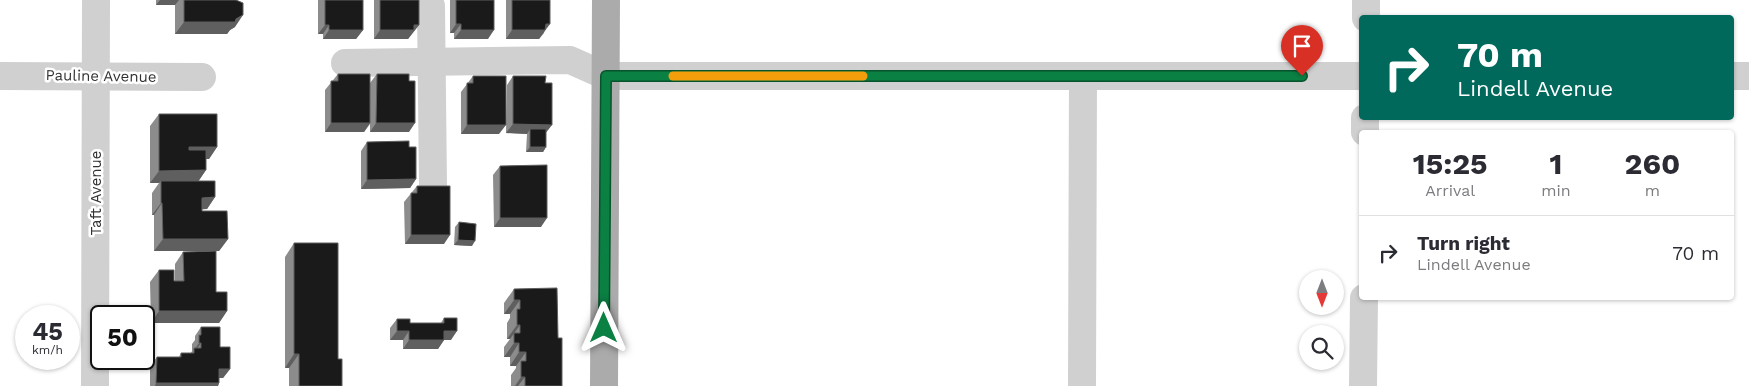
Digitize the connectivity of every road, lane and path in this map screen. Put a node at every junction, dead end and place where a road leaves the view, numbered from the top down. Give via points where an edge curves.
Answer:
1 (96, 0) edge
2 (606, 0) edge
3 (1366, 0) edge
4 (431, 6) dead end
5 (1366, 15) edge
6 (431, 62) junction
7 (345, 63) dead end
8 (97, 75) junction
9 (0, 76) edge
10 (606, 76) junction
11 (1083, 76) junction
12 (1359, 76) edge
13 (1734, 76) edge
14 (1749, 76) edge
15 (202, 77) dead end
16 (433, 186) edge
17 (1364, 300) edge
18 (95, 386) edge
19 (604, 386) edge
20 (1082, 386) edge
21 (1363, 386) edge

1 - 8 street, Taft Avenue
2 - 10 main road
3 - 5 street
4 - 6 street
6 - 7 street
6 - 10 street via 570,60
6 - 16 street
8 - 9 street, Pauline Avenue
8 - 15 street, Pauline Avenue
8 - 18 street, Taft Avenue
10 - 11 street
10 - 19 main road
11 - 12 street
11 - 20 street
13 - 14 street
17 - 21 street

